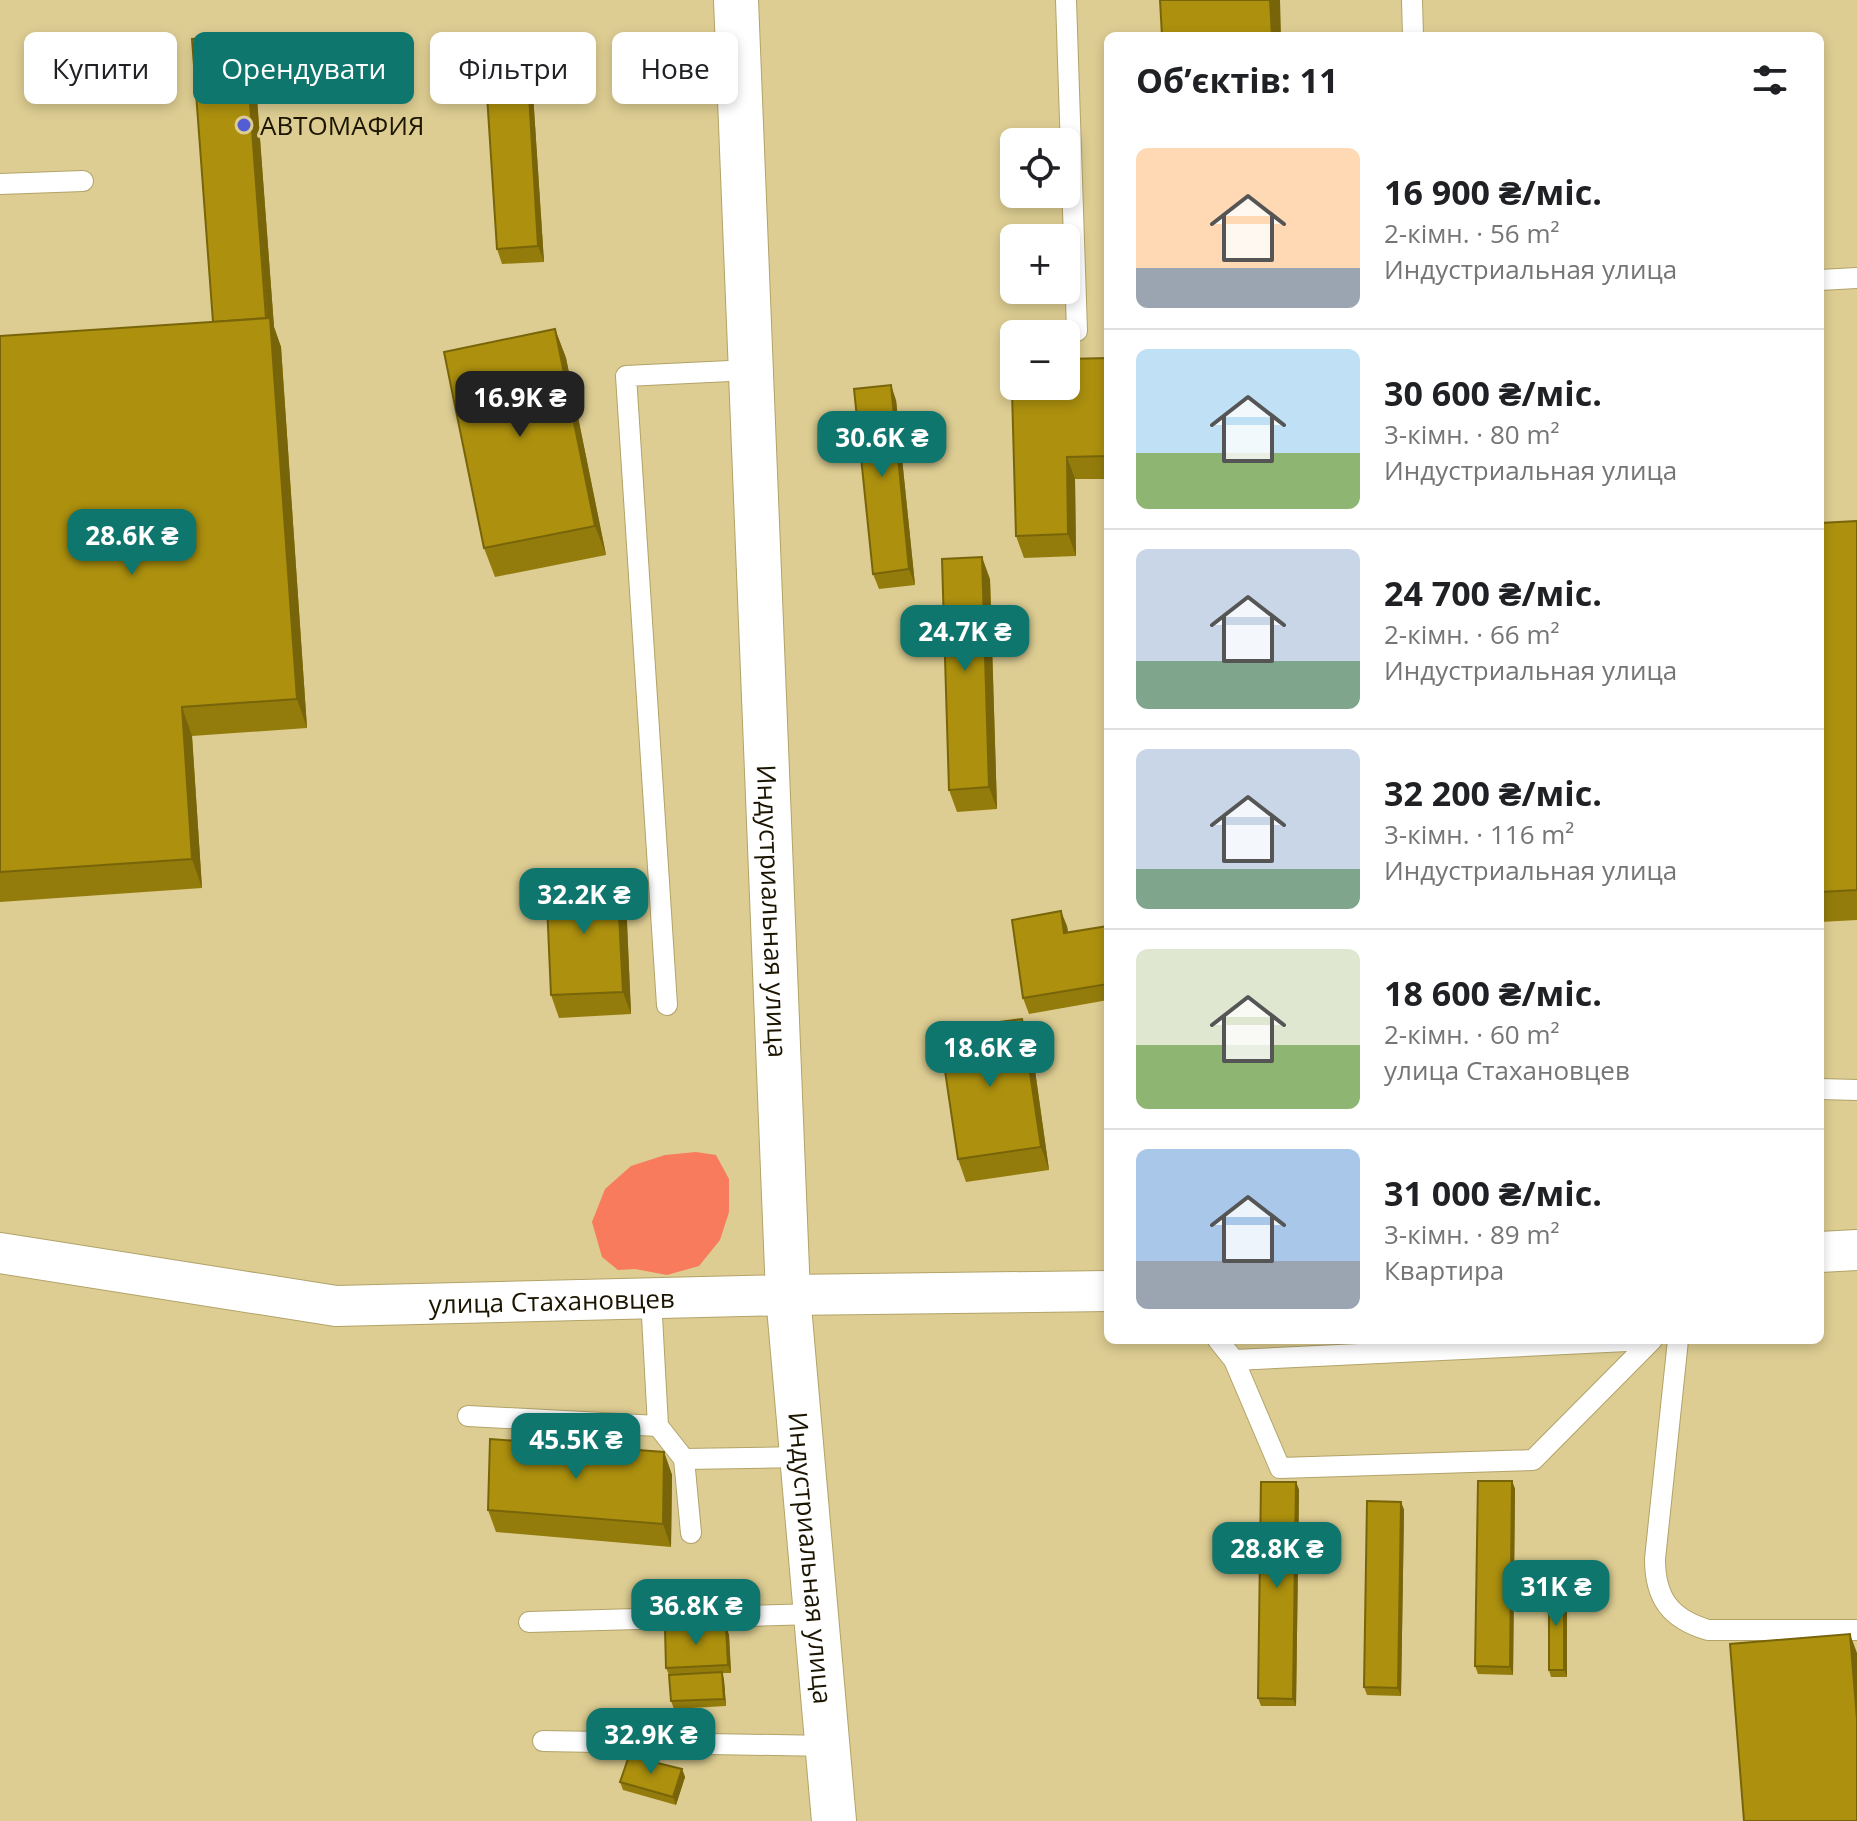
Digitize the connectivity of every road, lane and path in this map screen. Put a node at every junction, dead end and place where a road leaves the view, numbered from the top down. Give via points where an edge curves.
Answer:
1 (736, 0) edge
2 (1066, 0) edge
3 (1412, 0) edge
4 (1413, 32) edge
5 (83, 181) dead end
6 (0, 184) edge
7 (1857, 278) edge
8 (1824, 280) edge
9 (1077, 320) edge
10 (751, 370) junction
11 (667, 1005) dead end
12 (1824, 1089) edge
13 (1857, 1090) edge
14 (1857, 1250) edge
15 (1824, 1252) edge
16 (0, 1253) edge
17 (1104, 1291) edge
18 (788, 1295) junction
19 (651, 1298) junction
20 (1221, 1344) edge
21 (1567, 1344) edge
22 (1646, 1344) edge
23 (1678, 1344) edge
24 (1234, 1360) junction
25 (468, 1416) dead end
26 (658, 1426) junction
27 (802, 1457) junction
28 (684, 1459) junction
29 (691, 1533) dead end
30 (816, 1614) junction
31 (529, 1622) dead end
32 (1857, 1630) edge
33 (543, 1741) dead end
34 (828, 1746) junction
35 (834, 1821) edge

1 - 10 main road, Индустриальная улица
2 - 9 lane
3 - 4 lane
5 - 6 lane
7 - 8 lane
10 - 11 lane via 626,376
10 - 18 main road, Индустриальная улица
12 - 13 lane
14 - 15 street
16 - 19 street, улица Стахановцев via 336,1306
17 - 18 street, улица Стахановцев
18 - 19 street, улица Стахановцев
18 - 27 main road, Индустриальная улица
19 - 26 lane
20 - 24 lane
21 - 24 lane
22 - 24 lane via 1533,1460 1280,1468
23 - 32 lane via 1655,1559 1662,1598 1681,1619 1708,1630
25 - 26 lane
26 - 28 lane
27 - 28 lane
27 - 30 main road, Индустриальная улица
28 - 29 lane
30 - 31 lane
30 - 34 main road, Индустриальная улица
33 - 34 lane
34 - 35 main road, Индустриальная улица

